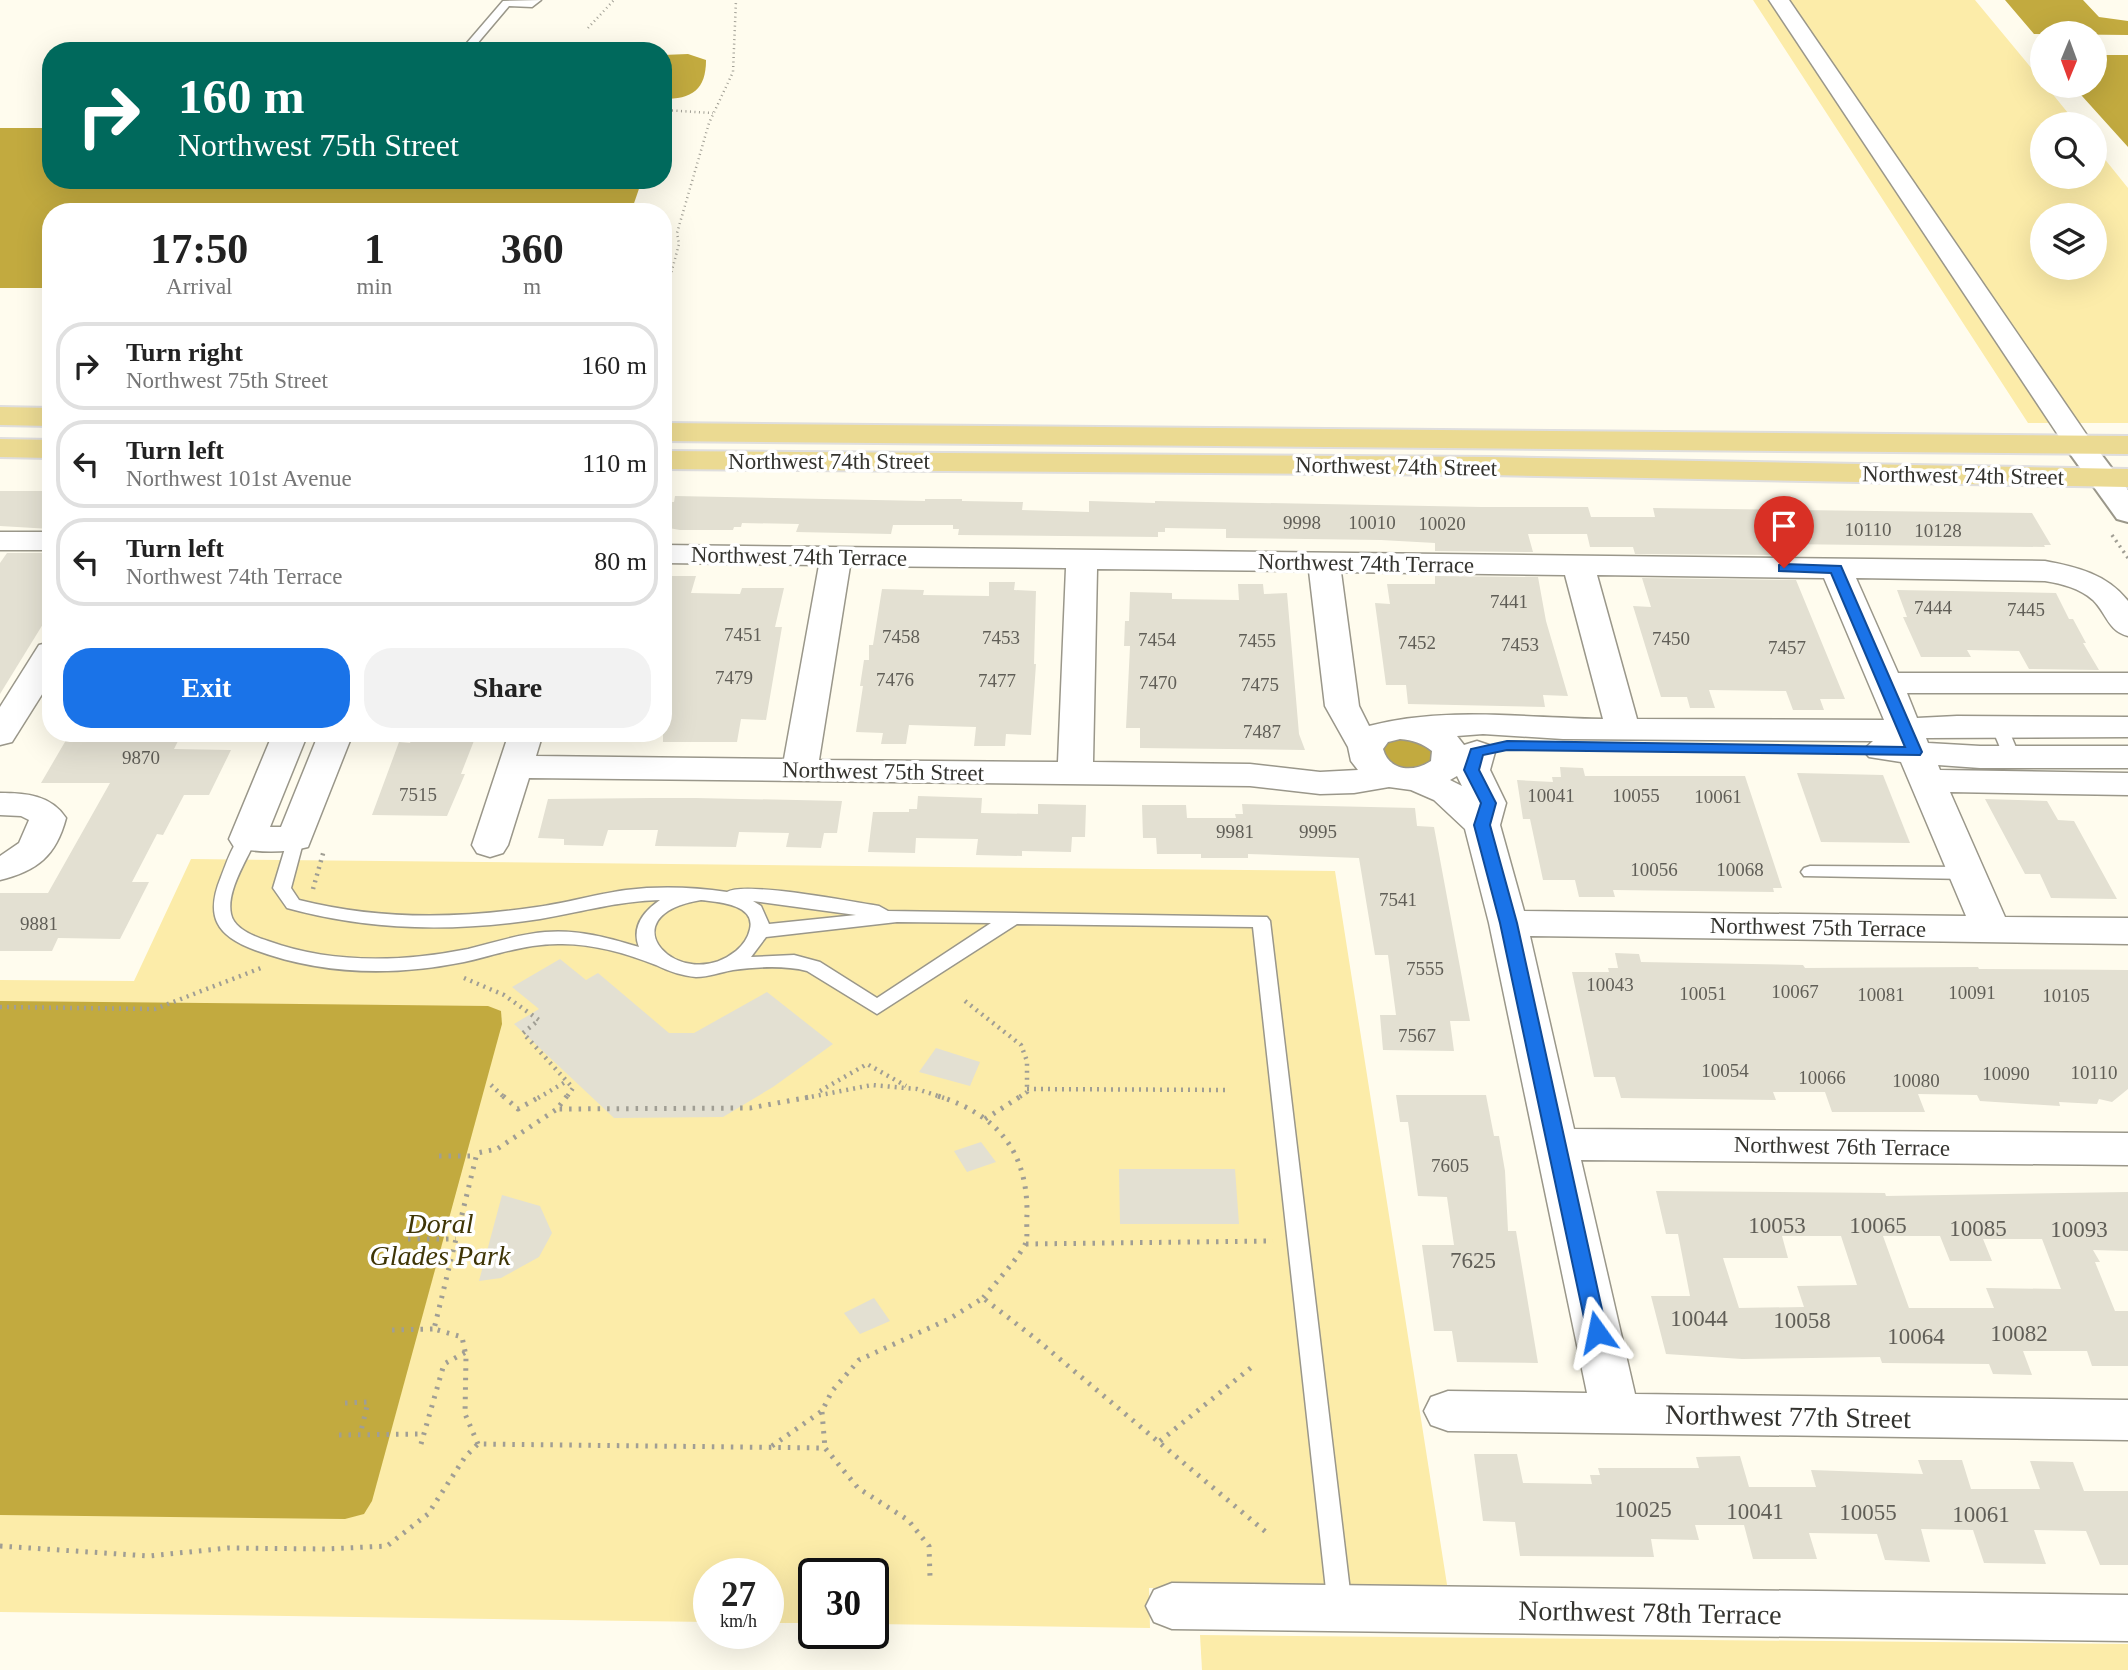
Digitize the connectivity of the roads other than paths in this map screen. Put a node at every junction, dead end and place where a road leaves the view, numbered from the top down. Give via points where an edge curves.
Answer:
1 (536, 0) edge
2 (1779, 0) edge
3 (473, 42) edge
4 (0, 416) edge
5 (42, 417) edge
6 (672, 432) edge
7 (2078, 444) junction
8 (2128, 445) edge
9 (0, 448) edge
10 (42, 449) edge
11 (672, 460) edge
12 (2115, 478) edge
13 (2128, 512) edge
14 (0, 541) edge
15 (42, 541) edge
16 (672, 554) edge
17 (836, 556) junction
18 (1082, 559) junction
19 (1324, 562) junction
20 (1578, 565) junction
21 (1836, 569) junction
22 (2128, 626) edge
23 (42, 672) edge
24 (1885, 683) junction
25 (2127, 683) edge
26 (1340, 690) junction
27 (32, 694) edge
28 (2128, 727) edge
29 (1406, 729) junction
30 (1623, 730) junction
31 (0, 735) edge
32 (2006, 741) junction
33 (287, 742) edge
34 (333, 742) edge
35 (523, 742) edge
36 (1366, 749) junction
37 (1915, 754) junction
38 (1464, 755) junction
39 (2128, 757) edge
40 (515, 767) junction
41 (800, 770) junction
42 (1075, 773) junction
43 (1250, 775) junction
44 (1404, 778) junction
45 (2128, 784) edge
46 (0, 804) edge
47 (1482, 825) junction
48 (247, 839) junction
49 (295, 839) junction
50 (490, 845) dead end
51 (0, 868) edge
52 (1810, 872) dead end
53 (1967, 873) junction
54 (701, 894) junction
55 (720, 894) junction
56 (897, 916) junction
57 (1014, 917) junction
58 (1508, 923) junction
59 (1991, 929) junction
60 (761, 931) junction
61 (2128, 931) edge
62 (659, 960) junction
63 (729, 964) junction
64 (1556, 1144) junction
65 (2128, 1149) edge
66 (1448, 1411) dead end
67 (1615, 1413) junction
68 (2128, 1420) edge
69 (1172, 1606) dead end
70 (1339, 1608) junction
71 (2128, 1618) edge

1 - 3 lane via 532,4 506,3
2 - 7 street
4 - 5 main road
6 - 7 main road, Northwest 74th Street
7 - 8 main road, Northwest 74th Street
7 - 12 street
9 - 10 main road
11 - 12 main road, Northwest 74th Street via 1490,466
12 - 13 street
14 - 15 street
16 - 17 street, Northwest 74th Terrace
17 - 18 street, Northwest 74th Terrace
17 - 41 street
18 - 19 street, Northwest 74th Terrace
18 - 42 street
19 - 20 street, Northwest 74th Terrace
19 - 26 street
20 - 21 street, Northwest 74th Terrace
20 - 30 street
21 - 22 street, Northwest 74th Terrace via 2068,575 2103,590
21 - 24 street
23 - 27 street
24 - 25 street
24 - 37 street
26 - 29 street via 1373,716
26 - 36 street via 1342,706
27 - 31 street
28 - 32 street
29 - 30 street via 1483,724
29 - 36 street, Northwest 75th Street via 1376,735
29 - 38 street via 1436,737
30 - 37 street via 1857,732
32 - 37 street
32 - 39 street
33 - 48 street
34 - 49 street
35 - 40 street
36 - 43 street, Northwest 75th Street via 1319,765
36 - 44 street via 1371,764
37 - 38 street via 1526,745
37 - 45 street
37 - 53 street
38 - 44 street, Northwest 75th Street via 1441,773
38 - 47 street via 1488,803
40 - 41 street, Northwest 75th Street
40 - 50 street
41 - 42 street, Northwest 75th Street
42 - 43 street, Northwest 75th Street
43 - 44 street, Northwest 75th Street via 1356,785
44 - 47 street via 1447,792
46 - 51 street via 23,804 48,818 35,849
47 - 58 street
48 - 49 street
48 - 62 lane via 224,895 222,912 228,927 246,940 278,952 349,963 414,962 547,938 574,938
49 - 54 lane via 282,888 293,904 349,917 471,921 626,897
52 - 53 lane
53 - 59 street
54 - 55 lane
54 - 62 lane via 664,905 653,916 644,940
55 - 56 lane via 769,896
55 - 60 lane via 751,907 760,918
56 - 57 lane
56 - 60 lane
57 - 63 lane via 877,1007 813,966 794,961
57 - 70 lane via 1261,921
58 - 59 street, Northwest 75th Terrace
58 - 64 street
59 - 61 street, Northwest 75th Terrace
60 - 63 lane via 756,944
62 - 63 lane via 692,970
64 - 65 street, Northwest 76th Terrace
64 - 67 street
66 - 67 street, Northwest 77th Street
67 - 68 street, Northwest 77th Street
69 - 70 street, Northwest 78th Terrace
70 - 71 street, Northwest 78th Terrace

